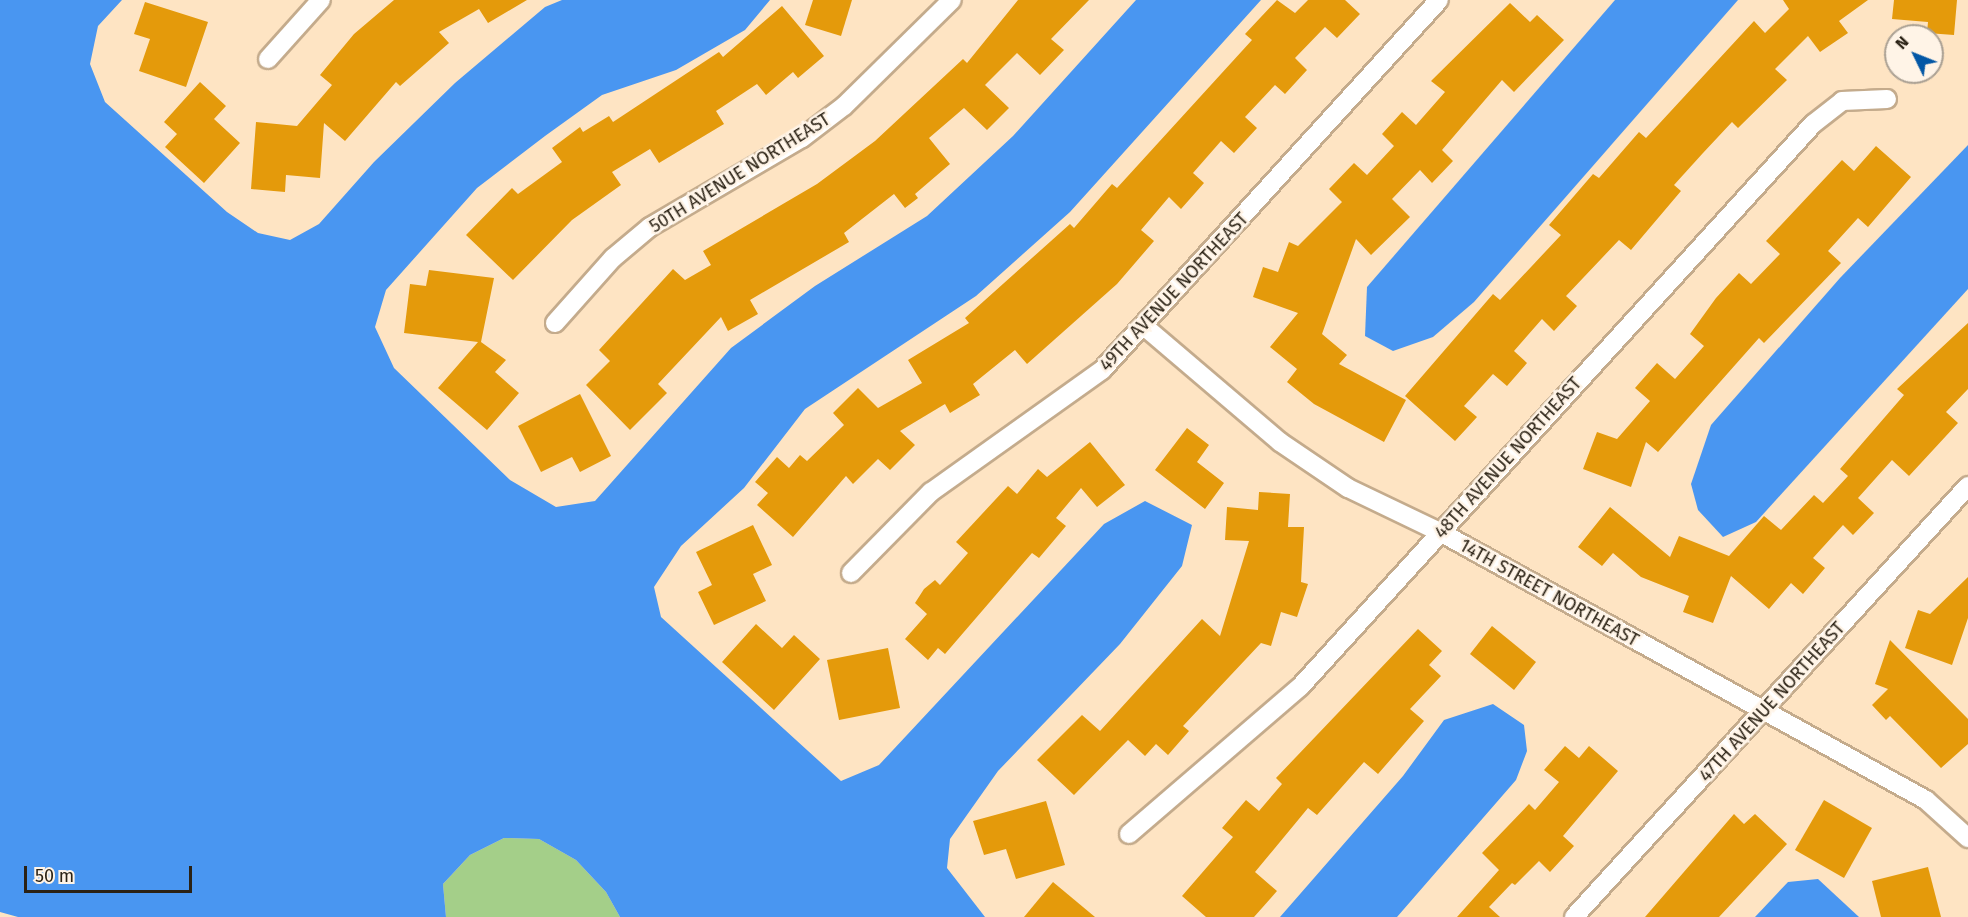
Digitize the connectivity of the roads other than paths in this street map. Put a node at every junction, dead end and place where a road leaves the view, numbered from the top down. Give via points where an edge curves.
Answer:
1 (321, 0) edge
2 (952, 0) edge
3 (1439, 0) edge
4 (268, 59) dead end
5 (1887, 99) dead end
6 (555, 322) dead end
7 (1144, 327) junction
8 (1968, 486) edge
9 (1440, 532) junction
10 (851, 573) dead end
11 (1764, 712) junction
12 (1129, 834) dead end
13 (1968, 837) edge
14 (1574, 917) edge

1 - 4 street
2 - 6 street, 50TH AVENUE NORTHEAST via 844,106 802,138 650,227 613,258
3 - 7 street, 49TH AVENUE NORTHEAST
5 - 9 street, 48TH AVENUE NORTHEAST via 1842,101 1813,124
7 - 9 street, 14TH STREET NORTHEAST via 1280,442 1348,488
7 - 10 street, 49TH AVENUE NORTHEAST via 1102,370 931,492
8 - 11 street, 47TH AVENUE NORTHEAST
9 - 11 street, 14TH STREET NORTHEAST
9 - 12 street, 48TH AVENUE NORTHEAST via 1300,687
11 - 13 street, 14TH STREET NORTHEAST via 1926,800
11 - 14 street, 47TH AVENUE NORTHEAST

